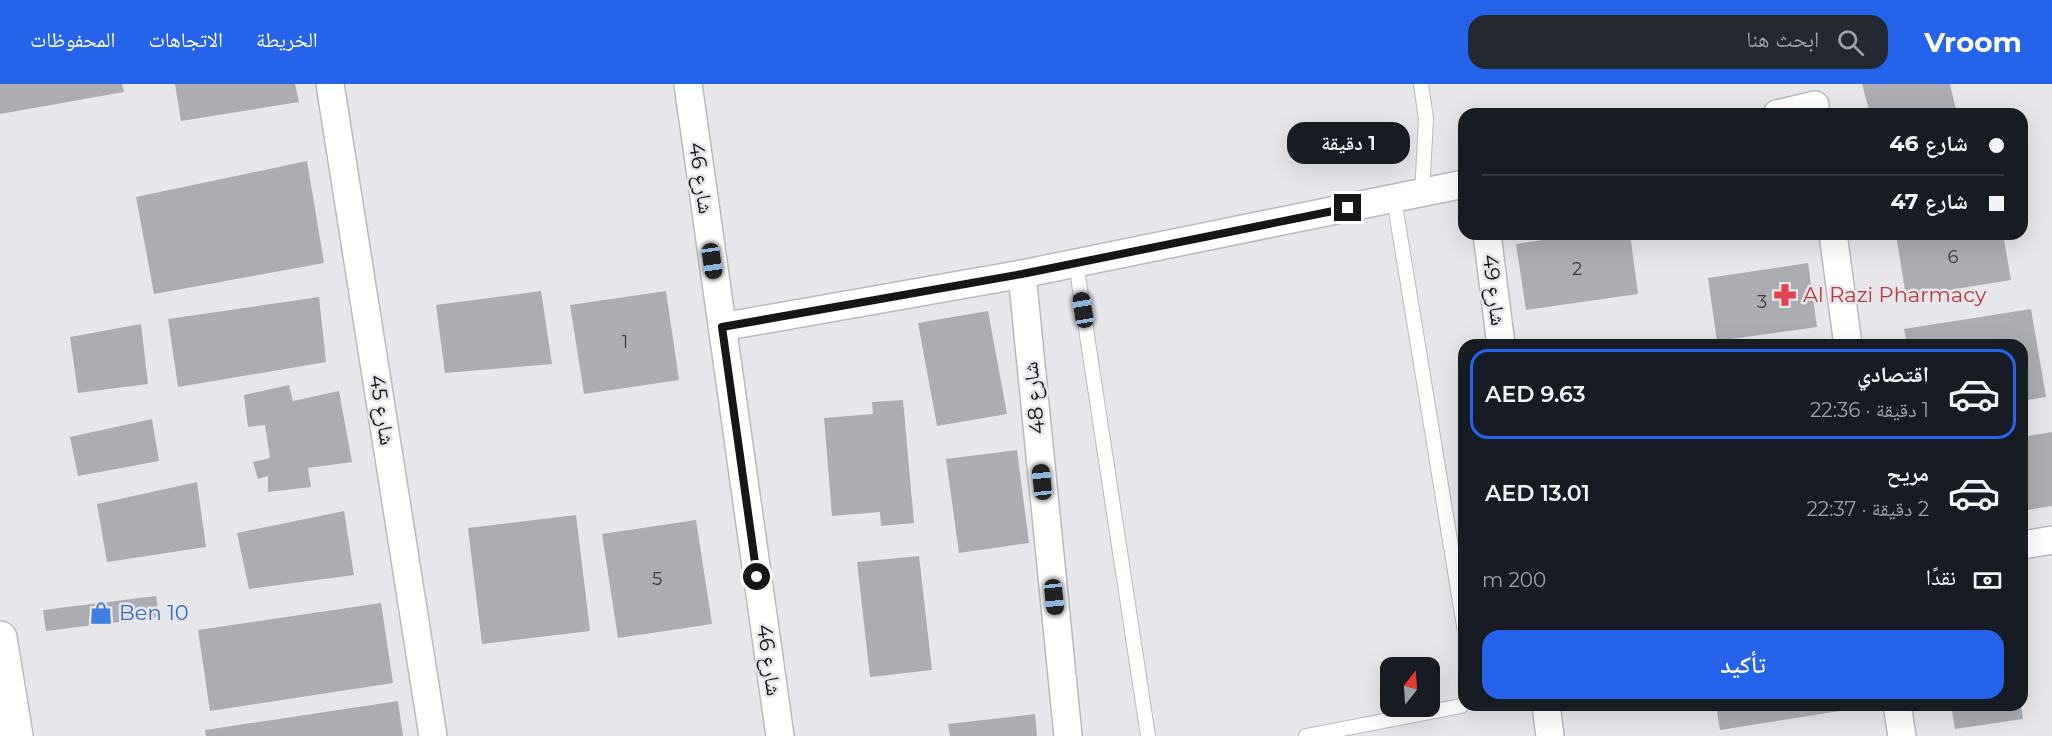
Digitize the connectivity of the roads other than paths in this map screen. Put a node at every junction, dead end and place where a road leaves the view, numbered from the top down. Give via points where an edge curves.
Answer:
1 (330, 84) edge
2 (688, 84) edge
3 (1421, 84) edge
4 (1815, 101) edge
5 (1795, 108) edge
6 (1458, 185) edge
7 (1422, 193) junction
8 (1394, 199) junction
9 (1488, 240) edge
10 (1834, 240) edge
11 (1076, 263) junction
12 (1022, 274) junction
13 (722, 327) junction
14 (1500, 339) edge
15 (1847, 339) edge
16 (2052, 540) edge
17 (2028, 543) edge
18 (1458, 589) edge
19 (0, 638) edge
20 (1458, 707) edge
21 (1547, 711) edge
22 (1898, 711) edge
23 (16, 736) edge
24 (433, 736) edge
25 (780, 736) edge
26 (1068, 736) edge
27 (1148, 736) edge
28 (1306, 736) edge
29 (1550, 736) edge
30 (1902, 736) edge

1 - 24 street, شارع 45
2 - 13 street, شارع 46
3 - 7 lane via 1426,118
4 - 5 street
6 - 7 street
7 - 8 street
8 - 11 street
8 - 18 lane
9 - 14 street, شارع 49
10 - 15 street
11 - 12 street
11 - 27 lane
12 - 13 street
12 - 26 street, شارع 48
13 - 25 street, شارع 46
16 - 17 street
19 - 23 street
20 - 28 lane
21 - 29 street
22 - 30 street

